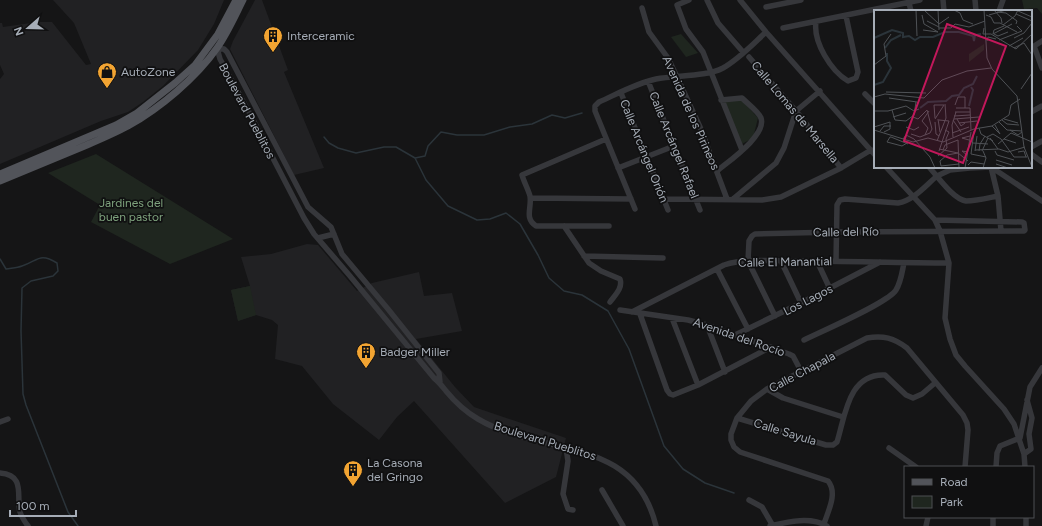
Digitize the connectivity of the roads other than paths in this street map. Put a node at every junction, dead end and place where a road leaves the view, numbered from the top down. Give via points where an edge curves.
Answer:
1 (236, 0) edge
2 (243, 0) edge
3 (689, 0) edge
4 (707, 0) edge
5 (740, 0) edge
6 (798, 0) edge
7 (920, 0) edge
8 (942, 0) edge
9 (975, 0) edge
10 (1003, 0) edge
11 (776, 3) edge
12 (909, 3) junction
13 (766, 7) dead end
14 (642, 8) dead end
15 (877, 10) edge
16 (911, 10) edge
17 (944, 10) edge
18 (976, 10) edge
19 (999, 10) edge
20 (874, 11) edge
21 (846, 16) junction
22 (816, 22) junction
23 (783, 28) dead end
24 (766, 32) junction
25 (218, 34) junction
26 (1042, 41) edge
27 (1033, 47) edge
28 (217, 48) junction
29 (206, 52) junction
30 (744, 52) junction
31 (748, 57) dead end
32 (1042, 68) edge
33 (711, 72) junction
34 (677, 76) junction
35 (648, 81) junction
36 (820, 91) junction
37 (621, 92) junction
38 (865, 94) dead end
39 (721, 100) junction
40 (874, 103) edge
41 (1042, 106) edge
42 (256, 108) junction
43 (796, 111) junction
44 (1032, 111) edge
45 (249, 112) junction
46 (267, 128) junction
47 (259, 132) junction
48 (606, 139) junction
49 (1042, 141) edge
50 (674, 146) junction
51 (1032, 146) edge
52 (742, 150) junction
53 (873, 153) edge
54 (1032, 155) edge
55 (44, 156) junction
56 (647, 157) junction
57 (1042, 162) edge
58 (0, 168) edge
59 (618, 168) junction
60 (841, 168) junction
61 (887, 168) edge
62 (930, 168) edge
63 (963, 168) edge
64 (991, 168) edge
65 (992, 168) edge
66 (717, 171) junction
67 (0, 174) edge
68 (937, 176) junction
69 (0, 181) edge
70 (998, 196) junction
71 (913, 197) junction
72 (530, 198) junction
73 (695, 198) junction
74 (631, 199) junction
75 (664, 199) junction
76 (730, 199) junction
77 (1042, 201) edge
78 (635, 209) dead end
79 (668, 210) dead end
80 (700, 210) dead end
81 (935, 220) junction
82 (1000, 220) junction
83 (564, 226) junction
84 (608, 226) dead end
85 (940, 231) junction
86 (1000, 231) junction
87 (836, 232) junction
88 (334, 234) junction
89 (318, 238) junction
90 (584, 256) junction
91 (663, 258) dead end
92 (748, 261) junction
93 (781, 261) junction
94 (817, 261) junction
95 (836, 261) junction
96 (880, 262) junction
97 (949, 262) junction
98 (904, 263) junction
99 (717, 269) junction
100 (830, 289) junction
101 (610, 302) dead end
102 (801, 303) junction
103 (388, 309) junction
104 (620, 310) dead end
105 (632, 312) junction
106 (382, 314) junction
107 (640, 314) junction
108 (775, 316) junction
109 (672, 318) junction
110 (707, 325) junction
111 (748, 329) junction
112 (735, 335) junction
113 (804, 340) dead end
114 (771, 347) junction
115 (1042, 368) edge
116 (801, 371) junction
117 (725, 372) junction
118 (440, 382) junction
119 (935, 382) junction
120 (698, 385) junction
121 (767, 389) junction
122 (1027, 400) junction
123 (843, 417) junction
124 (737, 418) junction
125 (8, 419) dead end
126 (0, 422) edge
127 (1020, 438) junction
128 (566, 448) junction
129 (889, 448) dead end
130 (1024, 454) junction
131 (915, 466) edge
132 (965, 466) edge
133 (996, 466) edge
134 (1025, 466) edge
135 (0, 473) edge
136 (602, 490) dead end
137 (749, 500) dead end
138 (573, 510) dead end
139 (825, 525) edge
140 (28, 526) edge
141 (623, 526) edge
142 (656, 526) edge
143 (772, 526) edge

1 - 25 main road
2 - 28 main road
3 - 33 street via 677,5 686,29 703,52
4 - 30 street, Calle Lomas de Marsella via 718,23
5 - 24 street
6 - 11 street
7 - 12 street
8 - 17 street
9 - 18 street
10 - 19 street
11 - 13 street
12 - 15 street
12 - 16 street
14 - 34 street, Avenida de los Pirineos via 649,32 668,58
20 - 21 street
21 - 22 street
21 - 22 street via 858,72 856,78 848,81 821,49 816,36
22 - 23 street
24 - 30 street
24 - 36 street
25 - 28 main road
25 - 29 main road
26 - 27 street
27 - 32 street
28 - 29 main road
28 - 42 street, Boulevard Pueblitos via 227,52
28 - 45 street, Boulevard Pueblitos via 220,59
28 - 69 main road via 179,88 137,121
29 - 55 main road via 175,83 136,113 116,125
30 - 33 street via 722,68
31 - 43 street, Calle Lomas de Marsella
33 - 34 street
33 - 39 street
34 - 35 street
34 - 66 street, Avenida de los Pirineos
35 - 37 street
35 - 50 street, Calle Arcángel Rafael
36 - 43 street
36 - 53 street
37 - 48 street via 595,106
37 - 56 street, Calle Arcángel Orión
38 - 40 street
39 - 52 street
39 - 52 street via 742,98 760,116 762,122 755,138
41 - 44 street
42 - 45 street via 254,114
42 - 46 street, Boulevard Pueblitos
43 - 60 street, Calle Lomas de Marsella
43 - 76 street via 780,157 772,167
45 - 47 street, Boulevard Pueblitos
46 - 47 street via 261,128
46 - 88 street, Boulevard Pueblitos via 308,207 327,223
47 - 89 street, Boulevard Pueblitos via 297,207
48 - 59 street
48 - 72 street via 522,175
49 - 51 street
50 - 56 street
50 - 73 street, Calle Arcángel Rafael
52 - 66 street
53 - 60 street
54 - 57 street
55 - 58 main road
55 - 67 main road
56 - 59 street
56 - 75 street, Calle Arcángel Orión
59 - 74 street
60 - 76 street via 781,197 762,200
61 - 71 street
62 - 68 street
63 - 68 street
64 - 70 street
65 - 77 street
66 - 76 street, Avenida de los Pirineos
68 - 70 street via 961,200
68 - 71 street
70 - 82 street
71 - 81 street
71 - 87 street via 904,202 840,200 837,206
72 - 74 street
72 - 83 street via 529,216 533,224
73 - 75 street
73 - 76 street
73 - 80 street, Calle Arcángel Rafael
74 - 78 street
75 - 79 street, Calle Arcángel Orión
81 - 82 street
81 - 85 street
82 - 86 street
82 - 86 street, Calle del Río via 1022,222 1025,230
83 - 84 street
83 - 90 street
85 - 86 street, Calle del Río
85 - 87 street, Calle del Río
85 - 97 street
87 - 92 street, Calle del Río via 760,233 752,236 749,241
87 - 95 street
88 - 89 street
88 - 103 street, Boulevard Pueblitos via 342,254
89 - 106 street, Boulevard Pueblitos
90 - 91 street
90 - 101 street via 600,271 620,279 622,285
92 - 93 street, Calle El Manantial
92 - 99 street, Calle El Manantial via 729,263
92 - 108 street
93 - 94 street, Calle El Manantial
93 - 102 street
94 - 95 street, Calle El Manantial
94 - 100 street
95 - 96 street, Calle El Manantial
96 - 98 street, Calle El Manantial
96 - 100 street, Los Lagos
97 - 98 street, Calle El Manantial
97 - 127 street via 945,318 953,348 965,366 1004,409
98 - 113 street via 899,285 893,294
99 - 105 street, Calle El Manantial
99 - 111 street
100 - 102 street, Los Lagos
102 - 108 street, Los Lagos
103 - 106 street
103 - 118 street, Boulevard Pueblitos via 440,373
104 - 105 street, Avenida del Rocío
105 - 107 street, Avenida del Rocío
106 - 118 street, Boulevard Pueblitos
107 - 109 street, Avenida del Rocío
107 - 120 street via 670,394 677,394
108 - 111 street, Los Lagos
109 - 110 street, Avenida del Rocío
109 - 120 street
110 - 112 street, Avenida del Rocío
110 - 117 street
111 - 112 street, Los Lagos
112 - 114 street, Avenida del Rocío
114 - 116 street, Avenida del Rocío via 793,356
114 - 117 street
115 - 122 street via 1030,387
116 - 119 street, Calle Chapala via 867,338 885,337 907,348
116 - 121 street, Calle Chapala
117 - 120 street
118 - 128 street, Boulevard Pueblitos via 457,403 478,419 516,435
119 - 123 street via 914,398 906,395 885,375 874,376 857,386
119 - 132 street, Calle Chapala via 960,409 967,423
121 - 123 street via 783,398
121 - 124 street, Calle Chapala via 751,401
122 - 127 street
122 - 130 street via 1032,418 1029,434 1031,449
123 - 124 street, Calle Sayula via 839,436 833,445
124 - 139 street, Calle Chapala via 731,440 740,452 823,479 830,484 833,489
125 - 126 street
127 - 130 street
127 - 133 street via 1000,446
128 - 138 street via 568,461 563,494 568,508
128 - 142 street, Boulevard Pueblitos via 602,459 627,475 645,497
129 - 131 street
130 - 134 street
135 - 140 street via 15,479 20,491 20,511
136 - 141 street
137 - 143 street via 762,507
139 - 143 street via 795,521

